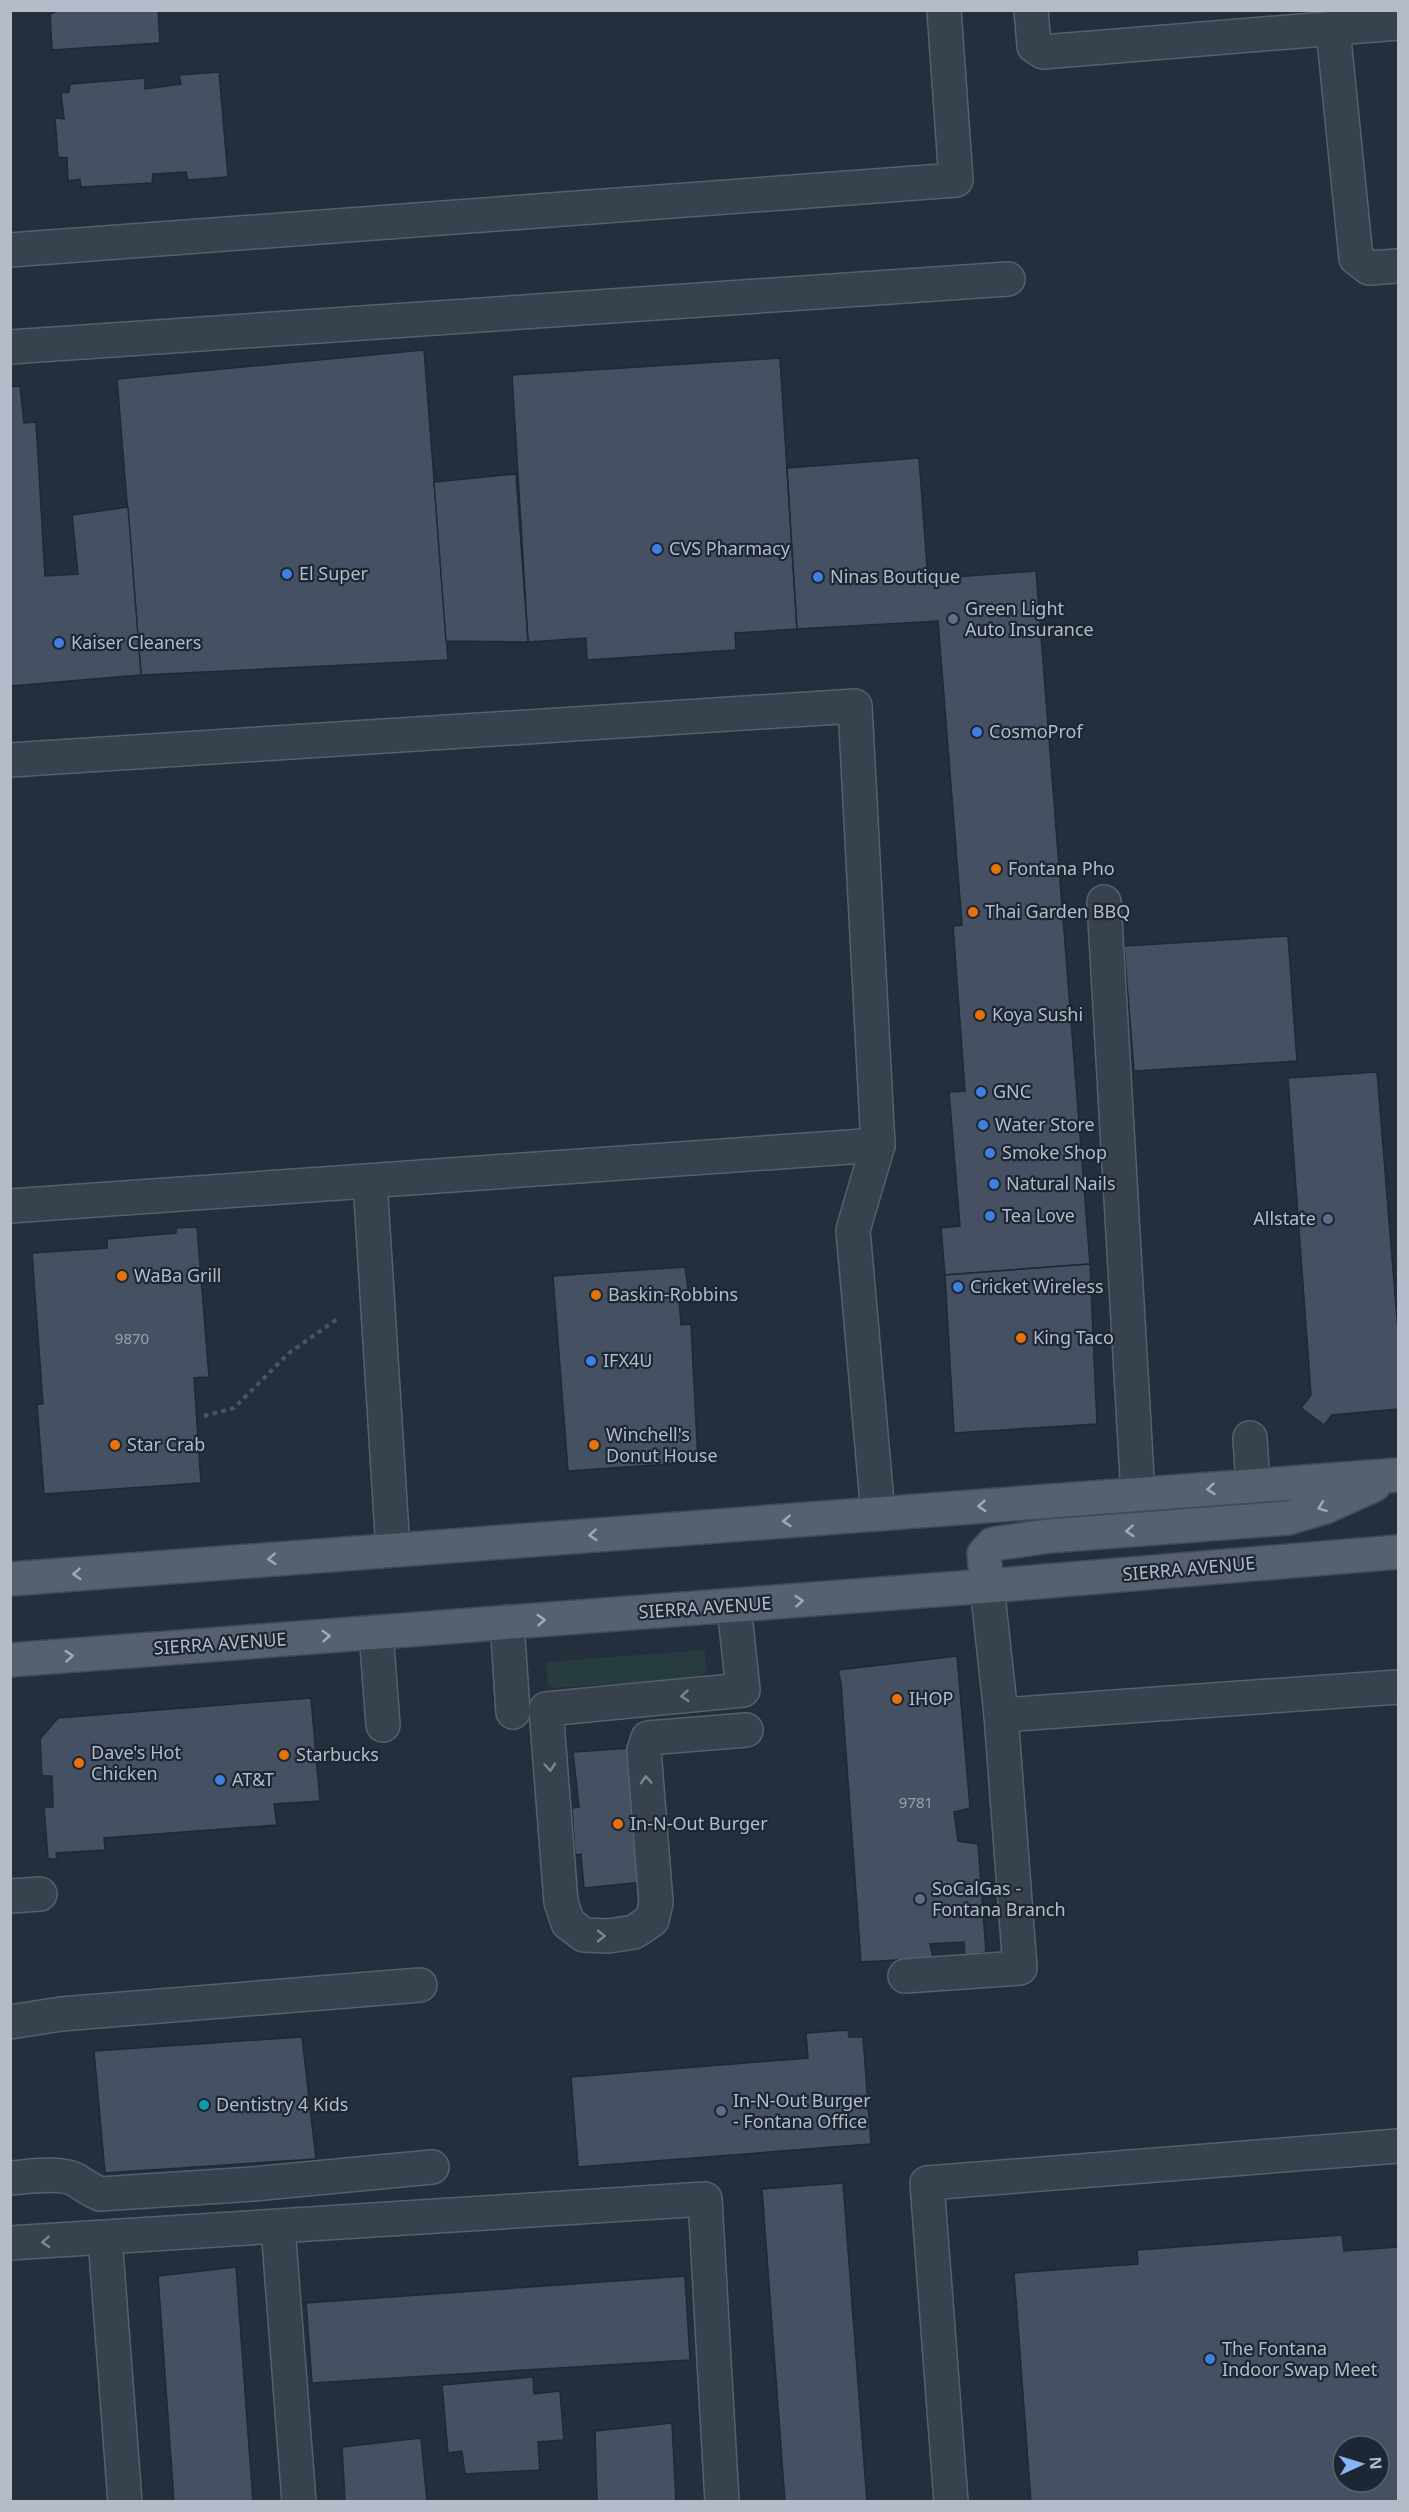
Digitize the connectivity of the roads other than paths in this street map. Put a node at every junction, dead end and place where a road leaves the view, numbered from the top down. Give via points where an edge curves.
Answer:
1 (944, 10) edge
2 (1031, 10) edge
3 (1398, 23) edge
4 (1333, 29) junction
5 (10, 250) edge
6 (1398, 266) edge
7 (1008, 279) dead end
8 (10, 347) edge
9 (10, 760) edge
10 (1104, 902) dead end
11 (878, 1144) junction
12 (370, 1181) junction
13 (10, 1206) edge
14 (1250, 1438) dead end
15 (1397, 1475) edge
16 (1253, 1485) junction
17 (1138, 1495) junction
18 (878, 1514) junction
19 (393, 1550) junction
20 (1398, 1552) edge
21 (10, 1579) edge
22 (987, 1586) junction
23 (734, 1605) junction
24 (507, 1622) junction
25 (376, 1632) junction
26 (10, 1660) edge
27 (1398, 1686) edge
28 (513, 1712) dead end
29 (1001, 1715) junction
30 (383, 1725) dead end
31 (746, 1730) dead end
32 (905, 1976) dead end
33 (420, 1985) dead end
34 (10, 2022) edge
35 (1398, 2146) edge
36 (432, 2167) dead end
37 (10, 2178) edge
38 (278, 2227) junction
39 (93, 2239) junction
40 (10, 2243) edge
41 (125, 2502) edge
42 (299, 2502) edge
43 (722, 2502) edge
44 (951, 2502) edge

1 - 5 lane via 956,180
2 - 4 lane via 1034,46 1043,52
3 - 4 lane
4 - 6 lane via 1356,258 1369,268
7 - 8 lane
9 - 11 lane via 855,706
10 - 17 lane
11 - 12 lane
11 - 18 lane via 853,1230
12 - 13 lane
12 - 19 lane
14 - 16 lane
15 - 16 main road
15 -> 22 main road via 1325,1507 1288,1518 1048,1536 993,1544 984,1554
16 -> 17 main road
17 -> 18 main road
18 -> 19 main road
19 -> 21 main road
20 - 22 main road, SIERRA AVENUE
23 -> 22 main road, SIERRA AVENUE
22 - 29 lane
24 -> 23 main road, SIERRA AVENUE
23 -> 31 lane via 743,1690 546,1709 561,1902 568,1923 584,1935 608,1936 634,1932 652,1920 656,1903 644,1750 648,1738
24 - 25 main road, SIERRA AVENUE
24 - 28 lane
26 -> 25 main road, SIERRA AVENUE
25 - 30 lane
27 - 29 lane
29 - 32 lane via 1020,1968
33 - 34 lane via 61,2014
35 - 44 lane via 927,2183
36 - 37 lane via 100,2194 75,2179 46,2175
38 - 39 lane
38 - 42 lane
38 - 43 lane via 705,2199
39 -> 40 lane
39 - 41 lane

